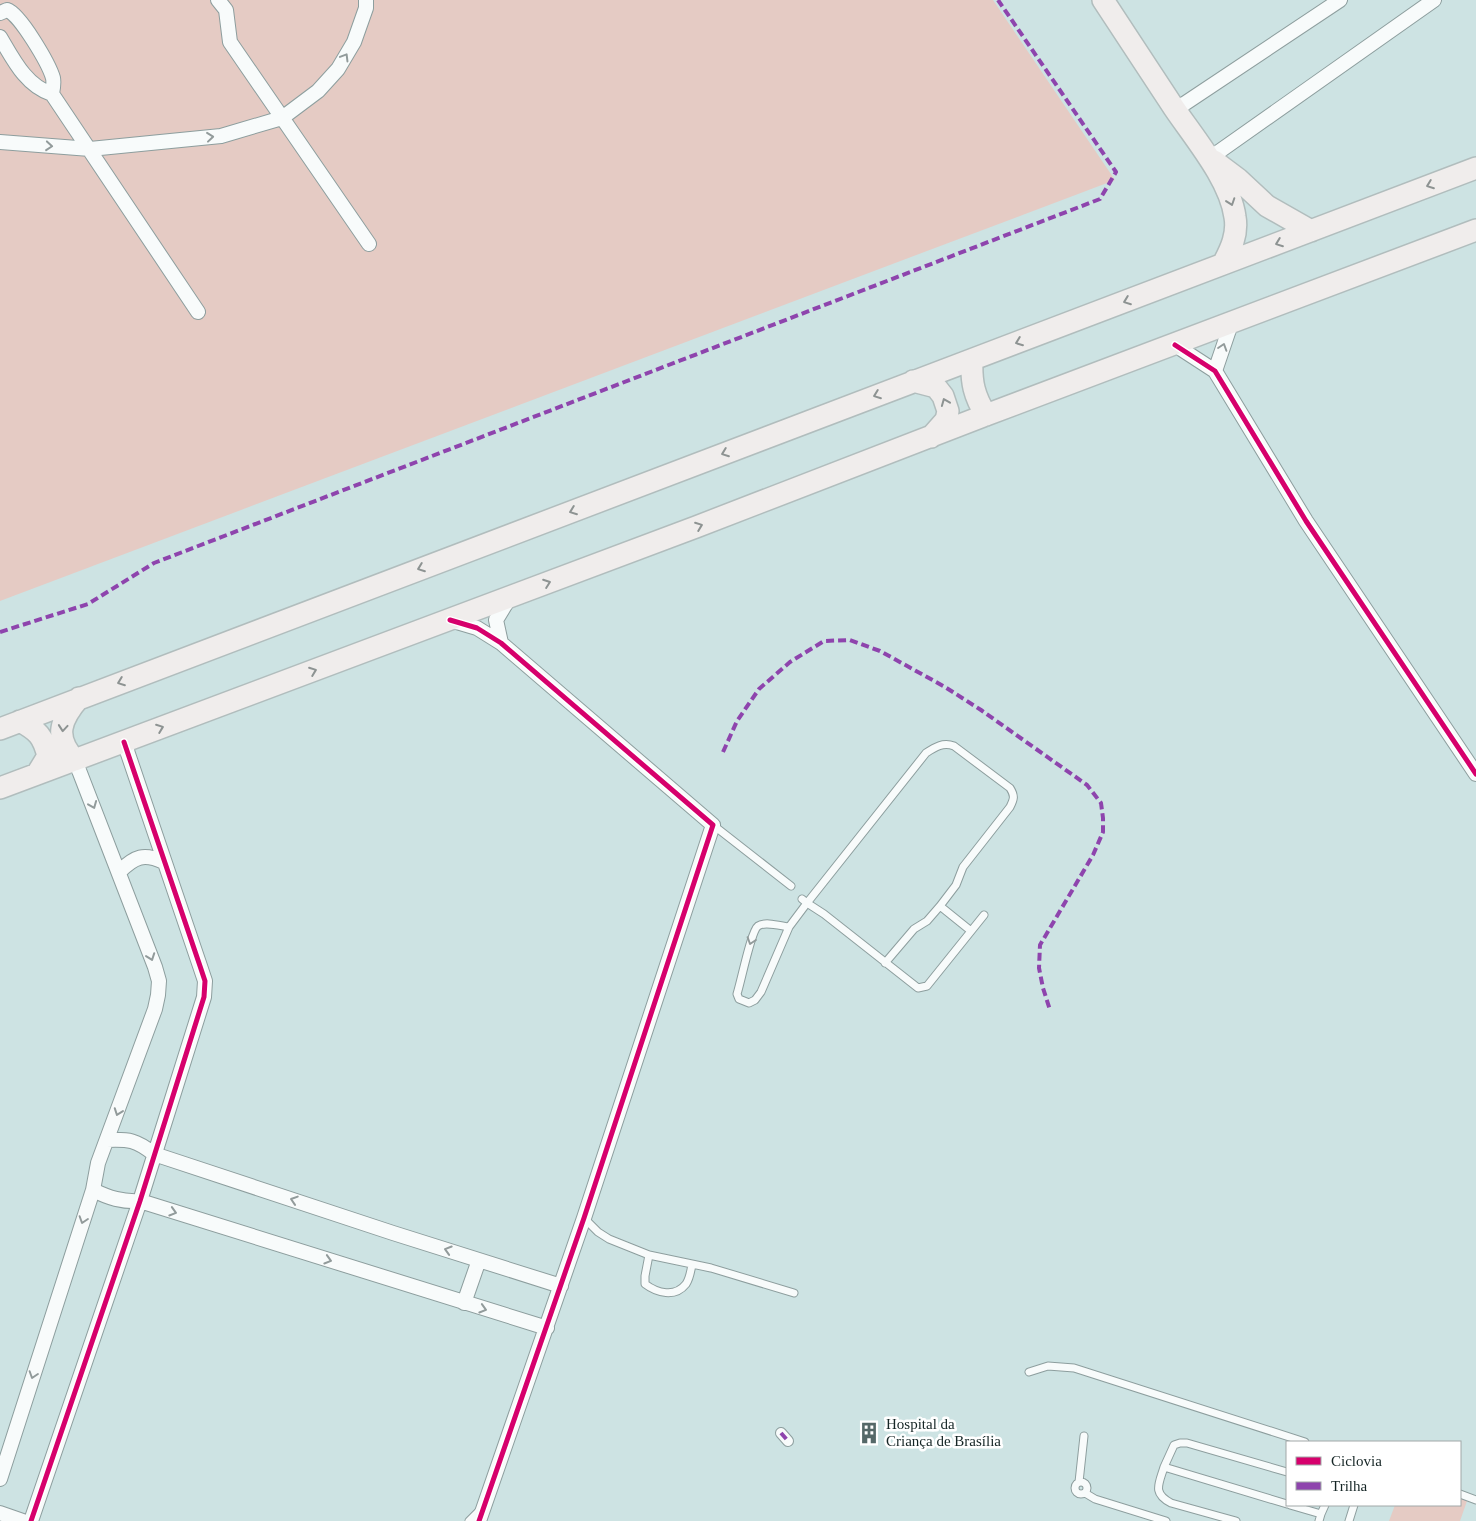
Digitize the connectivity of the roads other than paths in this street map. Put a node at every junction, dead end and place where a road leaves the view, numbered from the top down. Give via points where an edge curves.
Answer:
1 (218, 0) edge
2 (366, 0) edge
3 (1103, 0) edge
4 (1340, 0) edge
5 (1434, 0) edge
6 (0, 13) edge
7 (0, 36) edge
8 (52, 94) junction
9 (1176, 110) junction
10 (282, 118) junction
11 (0, 142) edge
12 (90, 149) junction
13 (1210, 158) junction
14 (1476, 168) edge
15 (1476, 230) edge
16 (1311, 231) junction
17 (368, 244) dead end
18 (1223, 264) junction
19 (198, 312) dead end
20 (1231, 324) junction
21 (1176, 345) junction
22 (972, 360) junction
23 (1215, 371) junction
24 (913, 381) junction
25 (986, 415) junction
26 (931, 437) junction
27 (510, 597) junction
28 (450, 620) junction
29 (500, 643) junction
30 (79, 698) junction
31 (20, 721) junction
32 (0, 729) edge
33 (124, 742) junction
34 (75, 760) junction
35 (37, 774) junction
36 (1476, 774) edge
37 (0, 788) edge
38 (713, 825) junction
39 (164, 862) junction
40 (119, 872) junction
41 (791, 886) dead end
42 (805, 901) junction
43 (940, 906) junction
44 (984, 916) dead end
45 (789, 928) junction
46 (971, 931) junction
47 (886, 963) junction
48 (107, 1140) junction
49 (154, 1154) junction
50 (93, 1190) junction
51 (140, 1202) junction
52 (584, 1218) junction
53 (649, 1255) junction
54 (478, 1260) junction
55 (692, 1264) junction
56 (562, 1286) junction
57 (794, 1293) dead end
58 (464, 1303) junction
59 (547, 1328) junction
60 (1028, 1372) dead end
61 (1084, 1436) dead end
62 (1303, 1441) edge
63 (1164, 1467) junction
64 (1286, 1472) edge
65 (0, 1479) edge
66 (1461, 1494) edge
67 (1476, 1500) edge
68 (1286, 1503) edge
69 (1293, 1506) edge
70 (1325, 1506) edge
71 (1354, 1506) edge
72 (483, 1507) junction
73 (0, 1513) edge
74 (1320, 1518) edge
75 (23, 1521) edge
76 (31, 1521) edge
77 (469, 1521) edge
78 (479, 1521) edge
79 (1166, 1521) edge
80 (1236, 1521) edge
81 (1349, 1521) edge

1 - 10 street via 226,10 230,42
10 -> 2 street via 318,91 338,69 354,42
3 - 9 main road
4 - 9 street
5 - 13 street
6 - 8 street via 7,10 14,13 35,43 53,79
7 - 8 street via 25,76 40,90
8 - 12 street
9 - 13 main road
12 -> 10 street via 221,136
10 - 17 street
11 -> 12 street
12 - 19 street
13 - 16 main road via 1267,206
13 -> 18 main road via 1235,217 1236,232
14 -> 16 main road
15 - 20 main road
16 -> 18 main road
18 -> 22 main road
20 - 21 main road
23 -> 20 street
21 - 23 street
21 - 25 main road
22 - 24 main road
22 - 25 main road via 972,388
23 - 36 street via 1306,521
26 -> 24 main road via 946,420 948,411 936,387
24 -> 30 main road
25 - 26 main road
27 -> 26 main road
27 - 28 main road
27 - 29 street via 496,620
28 - 29 street via 477,628
33 -> 28 main road
29 - 38 street
30 - 31 main road
30 -> 34 main road via 62,724 64,746
31 - 32 main road
31 - 35 main road via 36,730 45,744 48,756
33 - 34 main road
33 - 39 street
34 - 35 main road
34 -> 40 street
35 - 37 main road
38 - 41 lane
38 - 52 street
39 - 40 street via 146,856 128,863
39 - 49 street via 205,981 193,1035
40 -> 48 street via 159,981 149,1027
42 - 43 lane via 926,753 948,744 1010,788 1014,799
42 - 45 lane
42 - 47 lane
43 - 46 lane
43 - 47 lane via 927,921 914,929
44 - 46 lane
45 -> 45 lane via 760,924 756,927 737,994 739,999 749,1003 755,1000
46 - 47 lane via 922,988
48 - 49 street via 132,1140
48 - 50 street
49 - 51 street
54 -> 49 street
50 - 51 street via 115,1199
50 -> 65 street
51 -> 58 street
51 - 76 street
52 - 53 lane via 609,1239
52 - 56 street
53 - 55 lane
53 - 55 lane via 645,1284 666,1294 678,1291 686,1284
54 - 56 street
54 - 58 street
55 - 57 lane
56 - 59 street
58 -> 59 street
59 - 72 street
60 - 62 lane via 1048,1366 1074,1368
61 - 79 lane via 1080,1482 1074,1489 1079,1494 1085,1493
63 - 64 lane via 1174,1445 1187,1443
63 - 68 lane
63 - 80 lane via 1158,1487 1158,1493 1164,1499
66 - 67 lane
69 - 74 lane
70 - 74 lane
71 - 81 lane
72 - 77 lane
72 - 78 street
73 - 75 street

